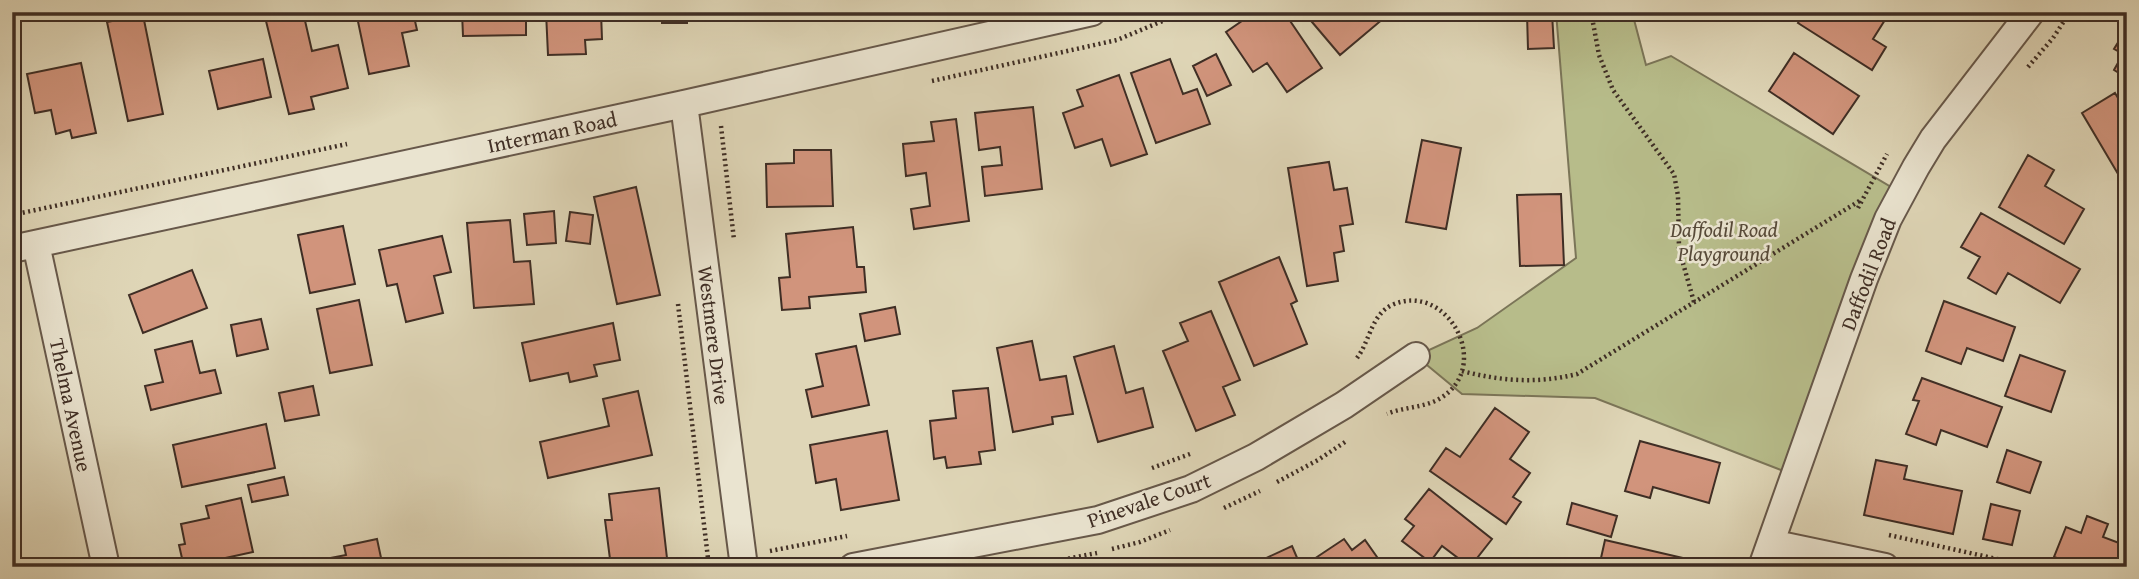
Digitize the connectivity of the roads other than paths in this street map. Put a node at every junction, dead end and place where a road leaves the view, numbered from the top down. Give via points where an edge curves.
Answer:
1 (1092, 12) edge
2 (2031, 12) edge
3 (684, 104) junction
4 (24, 246) edge
5 (1416, 356) dead end
6 (1766, 555) edge
7 (106, 567) edge
8 (744, 567) edge
9 (853, 567) edge
10 (1885, 567) edge

1 - 3 street, Interman Road
2 - 6 street, Daffodil Road via 1933,139 1888,219
3 - 4 street, Interman Road
3 - 8 street, Westmere Drive
4 - 7 street, Thelma Avenue
5 - 9 street, Pinevale Court via 1267,451 1191,489 1088,523
6 - 10 street

